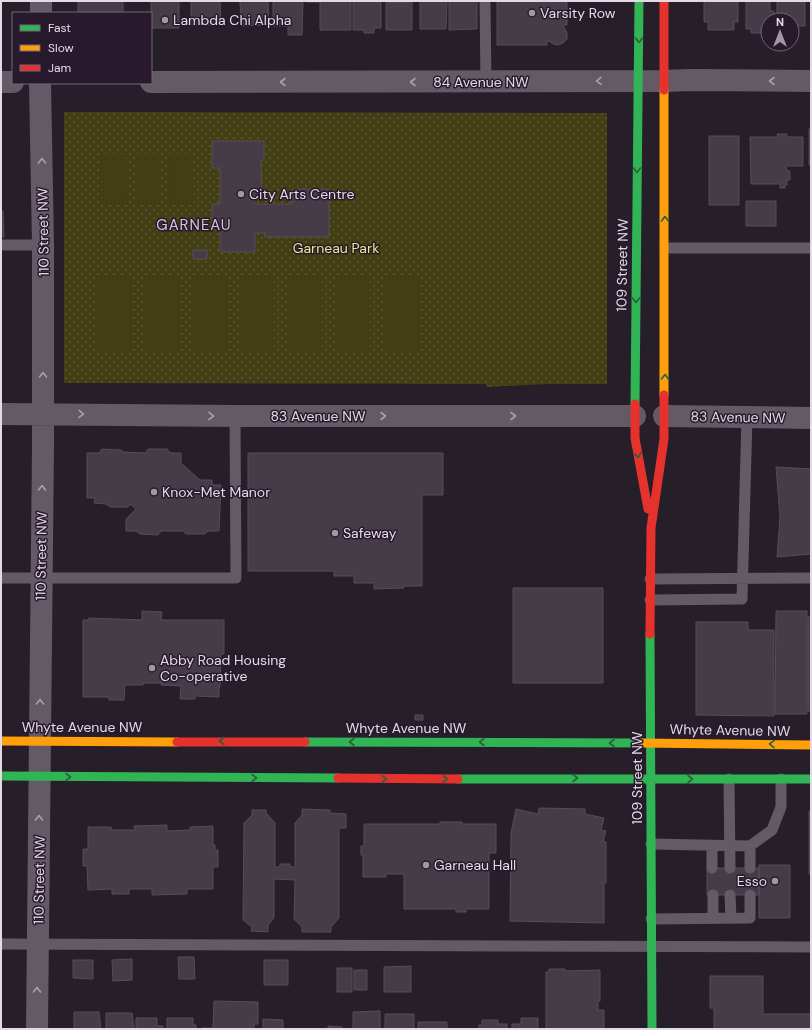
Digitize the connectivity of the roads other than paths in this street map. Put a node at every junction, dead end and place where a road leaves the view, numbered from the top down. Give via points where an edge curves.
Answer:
1 (41, 1) edge
2 (485, 1) edge
3 (639, 1) edge
4 (664, 1) edge
5 (41, 12) edge
6 (638, 81) junction
7 (664, 81) junction
8 (811, 81) edge
9 (1, 82) edge
10 (12, 82) edge
11 (152, 82) edge
12 (486, 82) junction
13 (40, 84) edge
14 (1, 245) edge
15 (43, 245) junction
16 (665, 248) junction
17 (811, 248) edge
18 (1, 414) edge
19 (42, 414) junction
20 (235, 416) junction
21 (635, 416) junction
22 (664, 416) junction
23 (746, 417) junction
24 (811, 418) edge
25 (651, 528) junction
26 (1, 578) edge
27 (41, 578) junction
28 (742, 578) junction
29 (811, 578) edge
30 (650, 579) junction
31 (650, 600) junction
32 (1, 741) edge
33 (40, 741) junction
34 (651, 743) junction
35 (811, 745) edge
36 (1, 776) edge
37 (40, 776) junction
38 (651, 779) junction
39 (729, 779) junction
40 (781, 779) junction
41 (811, 779) edge
42 (651, 844) junction
43 (712, 846) junction
44 (730, 846) junction
45 (750, 846) junction
46 (712, 868) dead end
47 (730, 868) dead end
48 (750, 868) dead end
49 (713, 894) dead end
50 (730, 894) dead end
51 (750, 894) dead end
52 (713, 918) junction
53 (730, 918) junction
54 (651, 919) junction
55 (1, 944) edge
56 (38, 944) junction
57 (651, 946) junction
58 (811, 946) edge
59 (37, 1029) edge
60 (652, 1029) edge

1 - 5 street
2 - 12 lane
3 -> 6 main road, 109 Street NW
4 - 7 main road, 109 Street NW
6 - 7 street, 84 Avenue NW
6 -> 12 street, 84 Avenue NW
6 -> 21 main road, 109 Street NW
8 -> 7 street, 84 Avenue NW
16 -> 7 main road, 109 Street NW
9 - 10 street
12 -> 11 street, 84 Avenue NW
15 -> 13 street, 110 Street NW
14 - 15 lane
19 -> 15 street, 110 Street NW
16 - 17 lane
22 -> 16 main road, 109 Street NW
18 - 19 street, 83 Avenue NW
19 -> 20 street, 83 Avenue NW
27 -> 19 street, 110 Street NW
20 -> 21 street, 83 Avenue NW
20 - 27 lane via 236,578
21 -> 25 main road, 109 Street NW via 635,438
22 - 23 street, 83 Avenue NW
22 - 25 main road, 109 Street NW via 664,439
23 - 24 street, 83 Avenue NW
23 - 28 lane
25 - 30 main road, 109 Street NW
26 - 27 lane
33 -> 27 street, 110 Street NW
28 - 29 lane
28 - 30 lane
28 - 31 lane via 742,599
30 - 31 main road, 109 Street NW
31 - 34 main road, 109 Street NW
32 - 33 main road, Whyte Avenue NW
34 -> 33 main road, Whyte Avenue NW
33 - 37 street, 110 Street NW
35 -> 34 main road, Whyte Avenue NW
34 - 38 main road, 109 Street NW
36 - 37 main road
37 -> 38 main road
56 -> 37 street, 110 Street NW
38 -> 39 main road
38 - 42 main road, 109 Street NW
39 - 40 main road
39 - 44 lane
40 - 41 main road
40 - 45 lane via 781,807 772,830
42 - 43 lane
42 - 54 main road, 109 Street NW
43 - 44 lane
43 - 46 lane
44 - 45 lane
44 - 47 lane
45 - 48 lane
49 - 52 lane
50 - 53 lane
51 - 53 lane via 750,918
52 - 53 lane
52 - 54 lane
54 - 57 main road, 109 Street NW
55 - 56 lane
56 - 57 lane
59 -> 56 street, 110 Street NW
57 - 58 lane
57 - 60 main road, 109 Street NW

